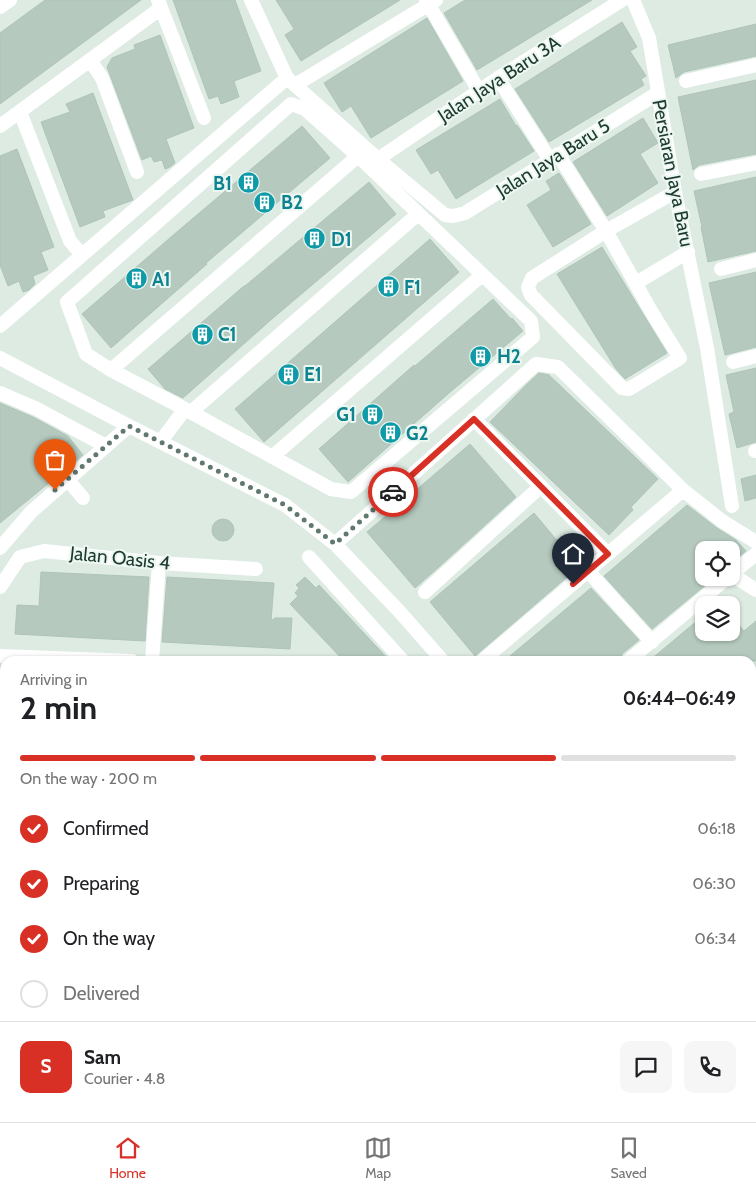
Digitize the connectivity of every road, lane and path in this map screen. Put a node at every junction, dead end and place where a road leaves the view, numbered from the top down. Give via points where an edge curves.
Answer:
1 (10, 0) edge
2 (622, 0) edge
3 (633, 0) edge
4 (253, 1) edge
5 (430, 1) edge
6 (160, 4) edge
7 (0, 7) edge
8 (90, 60) junction
9 (756, 65) edge
10 (498, 78) junction
11 (686, 81) dead end
12 (291, 82) junction
13 (479, 91) junction
14 (658, 93) junction
15 (20, 112) junction
16 (204, 118) dead end
17 (0, 126) edge
18 (358, 156) junction
19 (554, 157) junction
20 (378, 159) junction
21 (756, 163) edge
22 (137, 172) dead end
23 (701, 174) dead end
24 (675, 192) junction
25 (418, 214) junction
26 (606, 231) junction
27 (688, 252) junction
28 (82, 255) junction
29 (756, 260) edge
30 (721, 269) dead end
31 (482, 275) junction
32 (636, 283) junction
33 (0, 326) edge
34 (756, 356) edge
35 (0, 358) edge
36 (732, 362) dead end
37 (110, 370) junction
38 (0, 393) edge
39 (188, 410) junction
40 (474, 419) junction
41 (129, 426) junction
42 (160, 441) junction
43 (106, 446) junction
44 (272, 457) junction
45 (68, 480) junction
46 (541, 486) junction
47 (683, 490) junction
48 (83, 498) dead end
49 (732, 506) dead end
50 (756, 542) edge
51 (335, 544) junction
52 (0, 548) edge
53 (608, 554) junction
54 (756, 554) edge
55 (308, 557) dead end
56 (159, 563) junction
57 (740, 567) edge
58 (256, 569) dead end
59 (588, 571) junction
60 (740, 580) edge
61 (718, 586) edge
62 (0, 587) edge
63 (756, 590) edge
64 (425, 592) dead end
65 (652, 642) junction
66 (152, 656) edge
67 (398, 656) edge
68 (439, 656) edge
69 (488, 656) edge
70 (634, 656) edge

1 - 7 street
2 - 10 street, Jalan Jaya Baru 3A
3 - 14 street, Persiaran Jaya Baru via 650,38
4 - 12 street
5 - 12 street
5 - 13 street
6 - 8 street
6 - 16 street
8 - 15 street
8 - 22 street via 102,78
9 - 11 street
10 - 13 street, Jalan Jaya Baru 3A
10 - 19 street
12 - 20 street
12 - 28 street
13 - 20 street, Jalan Jaya Baru 3A
14 - 19 street, Jalan Jaya Baru 5
14 - 24 street, Persiaran Jaya Baru
15 - 17 street
15 - 28 street via 70,241
18 - 25 street
18 - 37 street
18 - 37 street via 305,109 291,104 67,302 86,354
19 - 20 street, Jalan Jaya Baru 5 via 465,213 453,216 444,215
19 - 26 street
21 - 23 street
24 - 26 street
24 - 27 street, Persiaran Jaya Baru
25 - 31 street
25 - 39 street
26 - 32 street
26 - 32 street via 532,278 528,287 531,295 622,388 629,389 680,358
27 - 32 street
27 - 49 street, Persiaran Jaya Baru
28 - 33 street
29 - 30 street
31 - 44 street
31 - 44 street via 531,321 533,337 351,492 331,489
34 - 36 street
35 - 41 street
37 - 39 street
38 - 43 street
39 - 42 street
39 - 44 street
40 - 46 street
40 - 47 street via 536,364 558,366
40 - 51 street
41 - 42 street
41 - 43 street
42 - 51 street via 285,505
43 - 45 street
45 - 48 street
45 - 52 street via 30,512
46 - 53 street
46 - 64 street
47 - 50 street via 722,521
47 - 53 street
51 - 68 street
53 - 59 street
54 - 57 street
55 - 67 street
56 - 58 street, Jalan Oasis 4
56 - 62 street, Jalan Oasis 4 via 44,551 20,558
56 - 66 street
59 - 65 street
59 - 69 street
60 - 63 street
61 - 65 street
65 - 70 street

